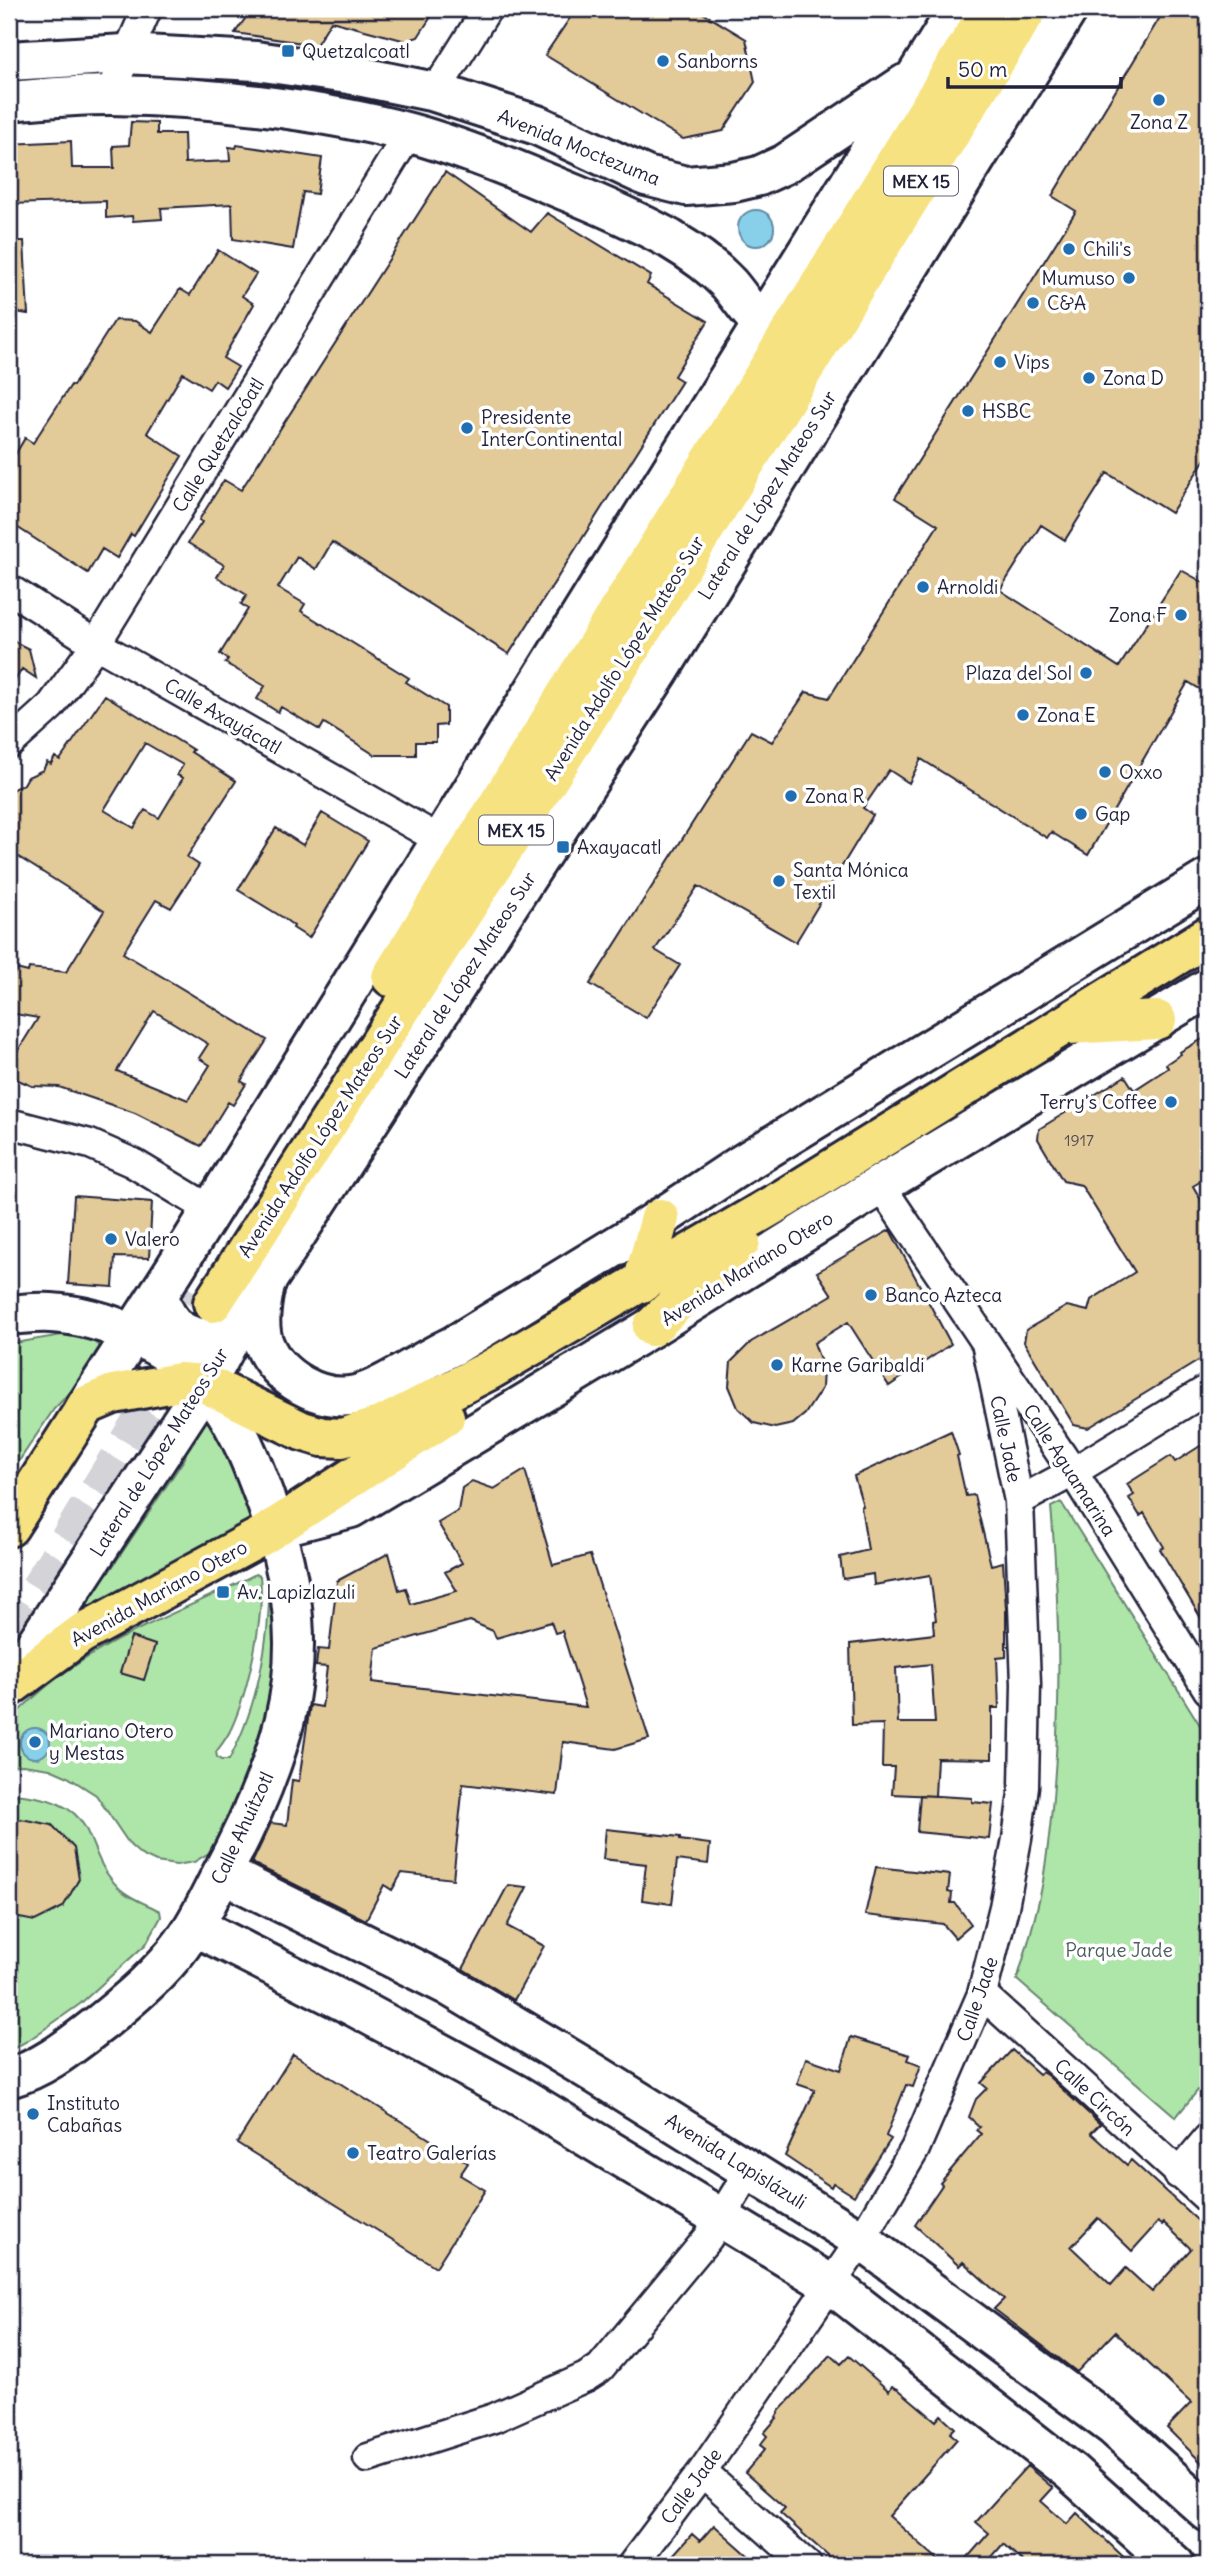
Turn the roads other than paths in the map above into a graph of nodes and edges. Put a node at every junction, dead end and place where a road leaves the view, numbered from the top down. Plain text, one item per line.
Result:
1 (147, 9) edge
2 (487, 9) edge
3 (958, 9) edge
4 (990, 9) edge
5 (1028, 9) edge
6 (1068, 9) edge
7 (125, 54) junction
8 (9, 61) edge
9 (916, 77) junction
10 (435, 92) junction
11 (108, 95) junction
12 (9, 101) edge
13 (409, 133) junction
14 (801, 347) junction
15 (9, 589) edge
16 (96, 643) junction
17 (9, 744) edge
18 (440, 840) junction
19 (1208, 879) edge
20 (1208, 936) edge
21 (1208, 988) edge
22 (1157, 1020) junction
23 (1063, 1026) junction
24 (9, 1123) edge
25 (880, 1185) junction
26 (785, 1198) junction
27 (211, 1210) junction
28 (660, 1218) junction
29 (642, 1283) junction
30 (265, 1285) junction
31 (200, 1305) junction
32 (9, 1315) edge
33 (652, 1327) junction
34 (133, 1334) junction
35 (986, 1343) junction
36 (453, 1346) junction
37 (490, 1370) junction
38 (206, 1384) junction
39 (1208, 1389) edge
40 (87, 1405) junction
41 (385, 1424) junction
42 (1073, 1472) junction
43 (1019, 1501) junction
44 (9, 1527) edge
45 (276, 1527) junction
46 (9, 1686) edge
47 (1208, 1690) edge
48 (238, 1881) junction
49 (210, 1934) junction
50 (982, 1994) junction
51 (9, 2078) edge
52 (1208, 2138) edge
53 (750, 2170) junction
54 (1178, 2174) junction
55 (1208, 2199) edge
56 (721, 2218) junction
57 (861, 2240) junction
58 (832, 2285) junction
59 (368, 2458) dead end
60 (702, 2472) junction
61 (1208, 2512) edge
62 (632, 2565) edge
63 (807, 2565) edge
64 (1175, 2565) edge

1 - 7 street
2 - 10 street
3 - 9 main road, Lateral de López Mateos Sur
4 - 14 main road, Avenida Adolfo López Mateos Sur / MEX 15
5 - 14 main road, Avenida Adolfo López Mateos Sur / MEX 15
6 - 14 main road, Lateral de López Mateos Sur
7 - 8 main road, Avenida Moctezuma
7 - 10 main road, Avenida Moctezuma
7 - 11 street
9 - 10 main road, Avenida Moctezuma
9 - 14 main road, Lateral de López Mateos Sur
11 - 12 main road
11 - 13 main road
13 - 14 main road
13 - 16 street, Calle Quetzalcóatl
14 - 18 main road, Lateral de López Mateos Sur
14 - 30 main road, Lateral de López Mateos Sur
14 - 31 main road, Avenida Adolfo López Mateos Sur / MEX 15
15 - 16 street, Calle Axayácatl
16 - 17 street, Calle Quetzalcóatl
16 - 18 street, Calle Axayácatl
18 - 27 main road, Lateral de López Mateos Sur
19 - 28 main road
20 - 23 main road, Avenida Mariano Otero
21 - 22 main road, Avenida Mariano Otero
22 - 23 main road
22 - 25 main road, Avenida Mariano Otero
23 - 26 main road, Avenida Mariano Otero
24 - 27 street
25 - 33 main road, Avenida Mariano Otero
25 - 35 street, Calle Aguamarina
26 - 29 main road, Avenida Mariano Otero
26 - 33 main road
27 - 31 main road, Lateral de López Mateos Sur
28 - 29 main road
28 - 36 main road
29 - 37 main road, Avenida Mariano Otero
30 - 31 main road, Lateral de López Mateos Sur
30 - 36 main road
31 - 34 main road, Lateral de López Mateos Sur
31 - 38 main road, Lateral de López Mateos Sur
32 - 34 main road, Calle Ahuítzotl
33 - 45 main road, Avenida Mariano Otero
34 - 38 main road, Calle Ahuítzotl
34 - 40 main road, Lateral de López Mateos Sur
35 - 42 street, Calle Aguamarina
35 - 43 street, Calle Jade
36 - 41 main road
37 - 41 main road, Avenida Mariano Otero
37 - 45 main road, Avenida Mariano Otero
38 - 40 main road, Avenida Mariano Otero
38 - 41 main road, Avenida Mariano Otero
38 - 45 main road, Calle Ahuítzotl
38 - 46 main road, Lateral de López Mateos Sur
39 - 42 street
40 - 44 main road, Lateral de López Mateos Sur
42 - 43 street
42 - 47 street, Calle Aguamarina
43 - 50 street, Calle Jade
45 - 46 main road, Avenida Mariano Otero
45 - 48 main road, Calle Ahuítzotl
48 - 49 main road, Calle Ahuítzotl
48 - 53 main road, Avenida Lapislázuli
49 - 51 main road, Calle Ahuítzotl
49 - 56 main road
50 - 54 street, Calle Circón
50 - 57 street, Calle Jade
52 - 54 street
53 - 56 street
53 - 57 main road, Avenida Lapislázuli
54 - 55 street, Calle Circón
56 - 58 main road
56 - 59 street
57 - 58 street, Calle Jade
57 - 61 main road, Avenida Lapislázuli
58 - 60 street, Calle Jade
58 - 64 main road
60 - 62 street, Calle Jade
60 - 63 street

